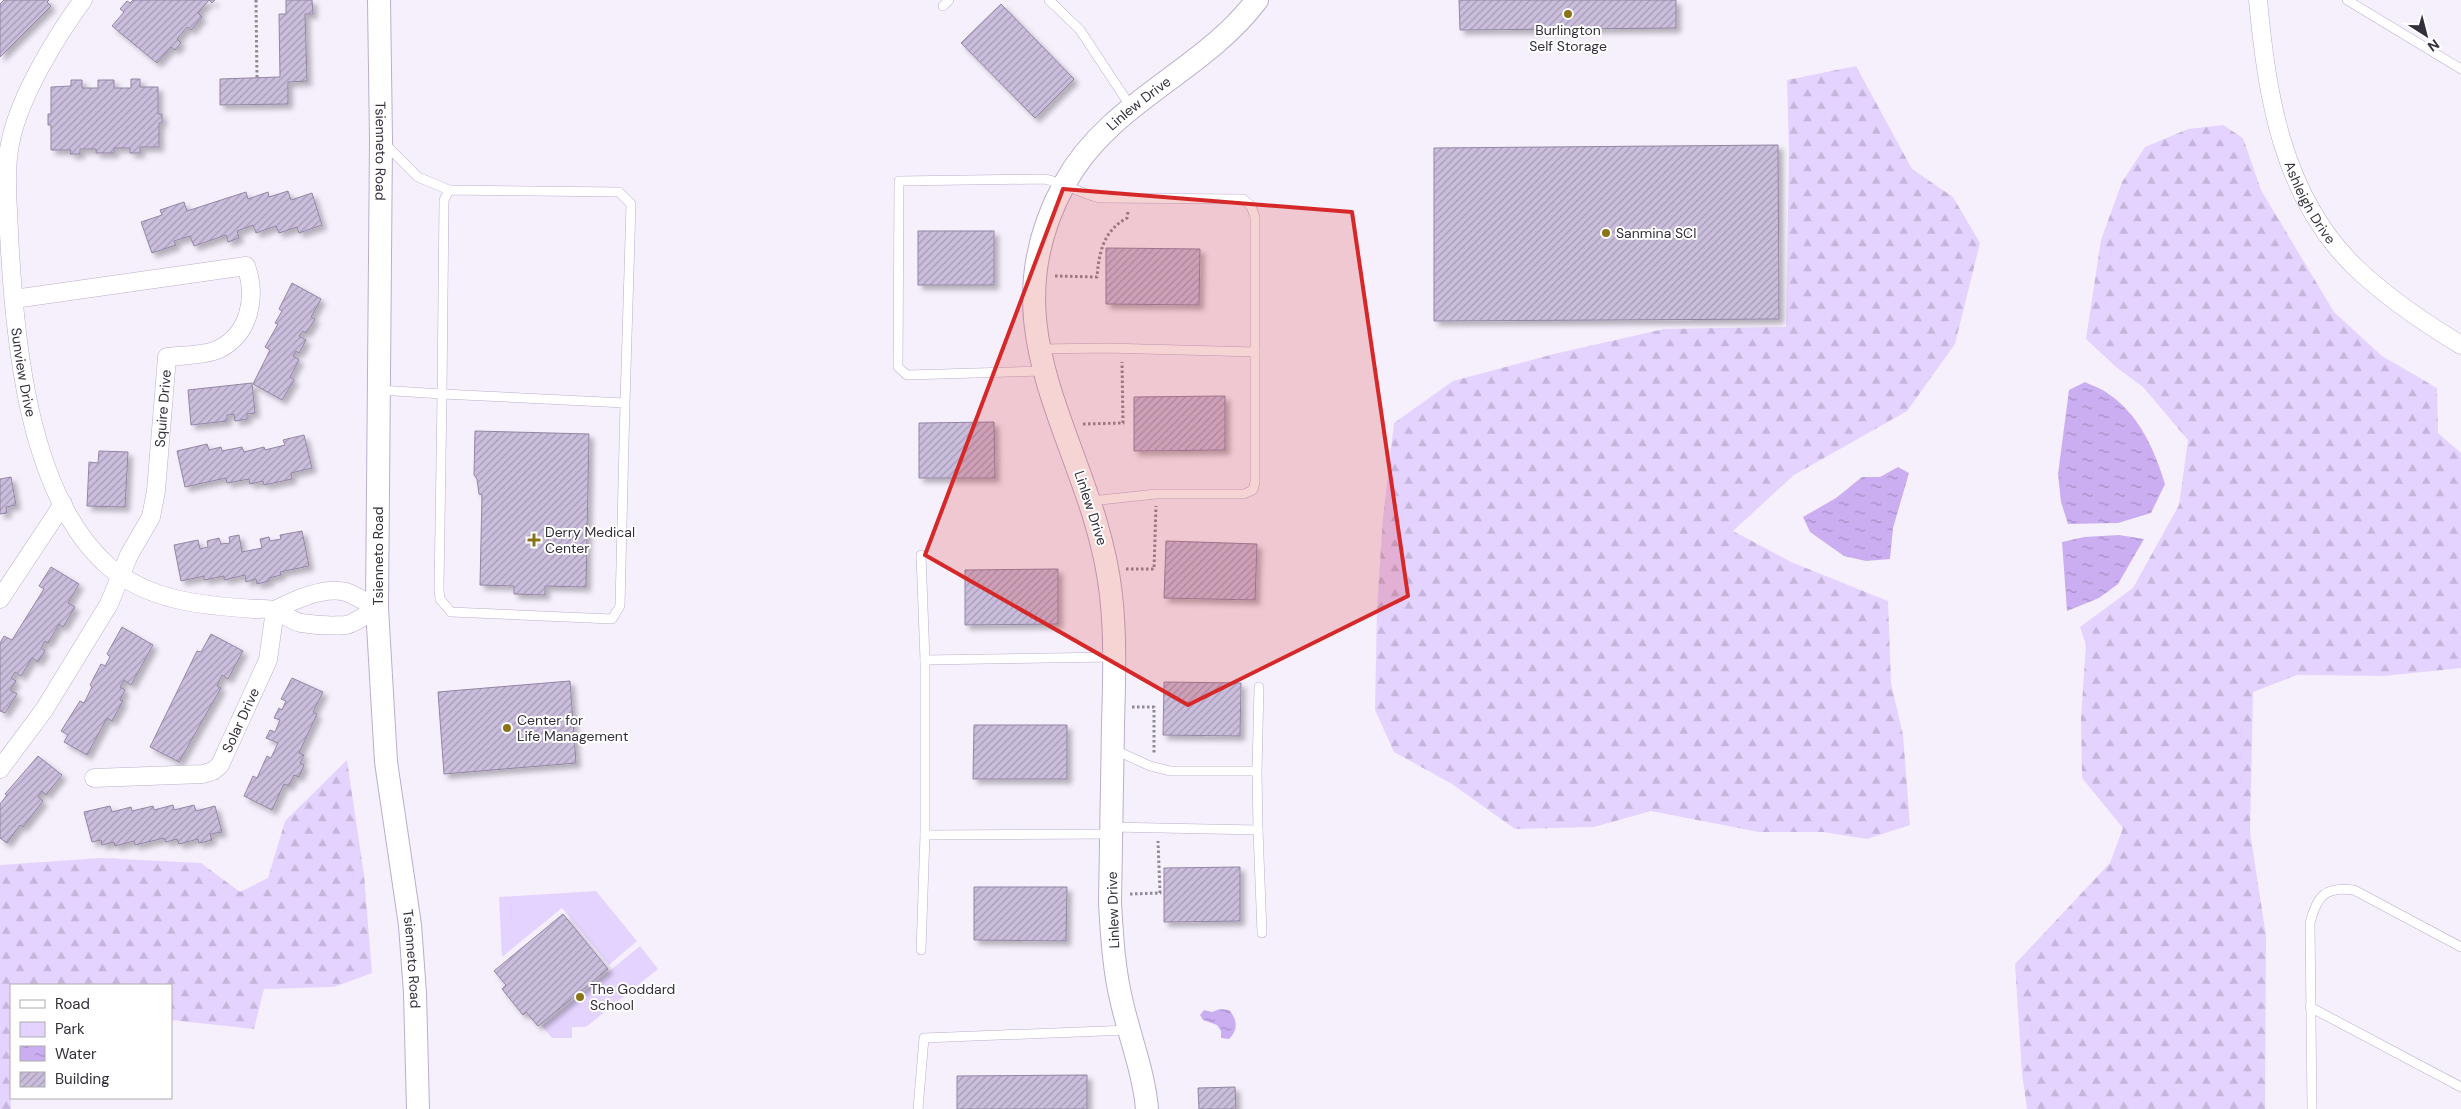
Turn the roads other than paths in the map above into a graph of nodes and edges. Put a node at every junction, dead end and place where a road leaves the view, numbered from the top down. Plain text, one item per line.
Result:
1 (83, 0) edge
2 (379, 0) edge
3 (1049, 0) edge
4 (1257, 0) edge
5 (2258, 0) edge
6 (2347, 0) edge
7 (2461, 69) edge
8 (1131, 107) junction
9 (5, 138) edge
10 (382, 140) junction
11 (1064, 184) junction
12 (448, 190) junction
13 (14, 298) junction
14 (2461, 345) edge
15 (1255, 352) junction
16 (1041, 360) junction
17 (378, 390) junction
18 (442, 394) junction
19 (625, 403) junction
20 (1091, 501) junction
21 (63, 504) junction
22 (922, 555) dead end
23 (121, 576) junction
24 (0, 599) edge
25 (377, 608) junction
26 (275, 610) junction
27 (1114, 657) junction
28 (925, 660) junction
29 (1259, 687) dead end
30 (1112, 749) junction
31 (0, 769) edge
32 (1257, 772) junction
33 (94, 778) dead end
34 (1258, 830) junction
35 (1111, 831) junction
36 (925, 835) junction
37 (1262, 933) dead end
38 (2461, 947) edge
39 (921, 950) dead end
40 (2310, 1007) junction
41 (1129, 1030) junction
42 (2461, 1087) edge
43 (418, 1109) edge
44 (918, 1109) edge
45 (1147, 1109) edge
46 (2312, 1109) edge

1 - 9 street, Sunview Drive
2 - 10 street, Tsienneto Road
3 - 8 lane
4 - 8 street, Linlew Drive
5 - 14 street, Ashleigh Drive
6 - 7 lane
8 - 11 street, Linlew Drive
9 - 13 street, Sunview Drive
10 - 12 lane
10 - 17 street, Tsienneto Road
11 - 15 lane
11 - 16 street, Linlew Drive
11 - 16 lane
12 - 18 lane
12 - 19 lane
13 - 21 street, Sunview Drive
13 - 23 street, Squire Drive
15 - 16 lane
15 - 20 lane
16 - 20 street, Linlew Drive
17 - 18 lane
17 - 25 street, Tsienneto Road
18 - 19 lane
18 - 19 lane
20 - 27 street, Linlew Drive
21 - 23 street, Sunview Drive
21 - 24 street
22 - 28 lane
23 - 26 street, Sunview Drive
23 - 31 street, Squire Drive
25 - 26 street, Sunview Drive
25 - 26 street, Sunview Drive
25 - 43 street, Tsienneto Road
26 - 33 street, Solar Drive
27 - 28 lane
27 - 30 street, Linlew Drive
28 - 36 lane
29 - 32 lane
30 - 32 lane
30 - 35 street, Linlew Drive
32 - 34 lane
34 - 35 lane
34 - 37 lane
35 - 36 lane
35 - 41 street, Linlew Drive
36 - 39 lane
38 - 40 lane
40 - 42 lane
40 - 46 lane
41 - 44 lane
41 - 45 street, Linlew Drive

